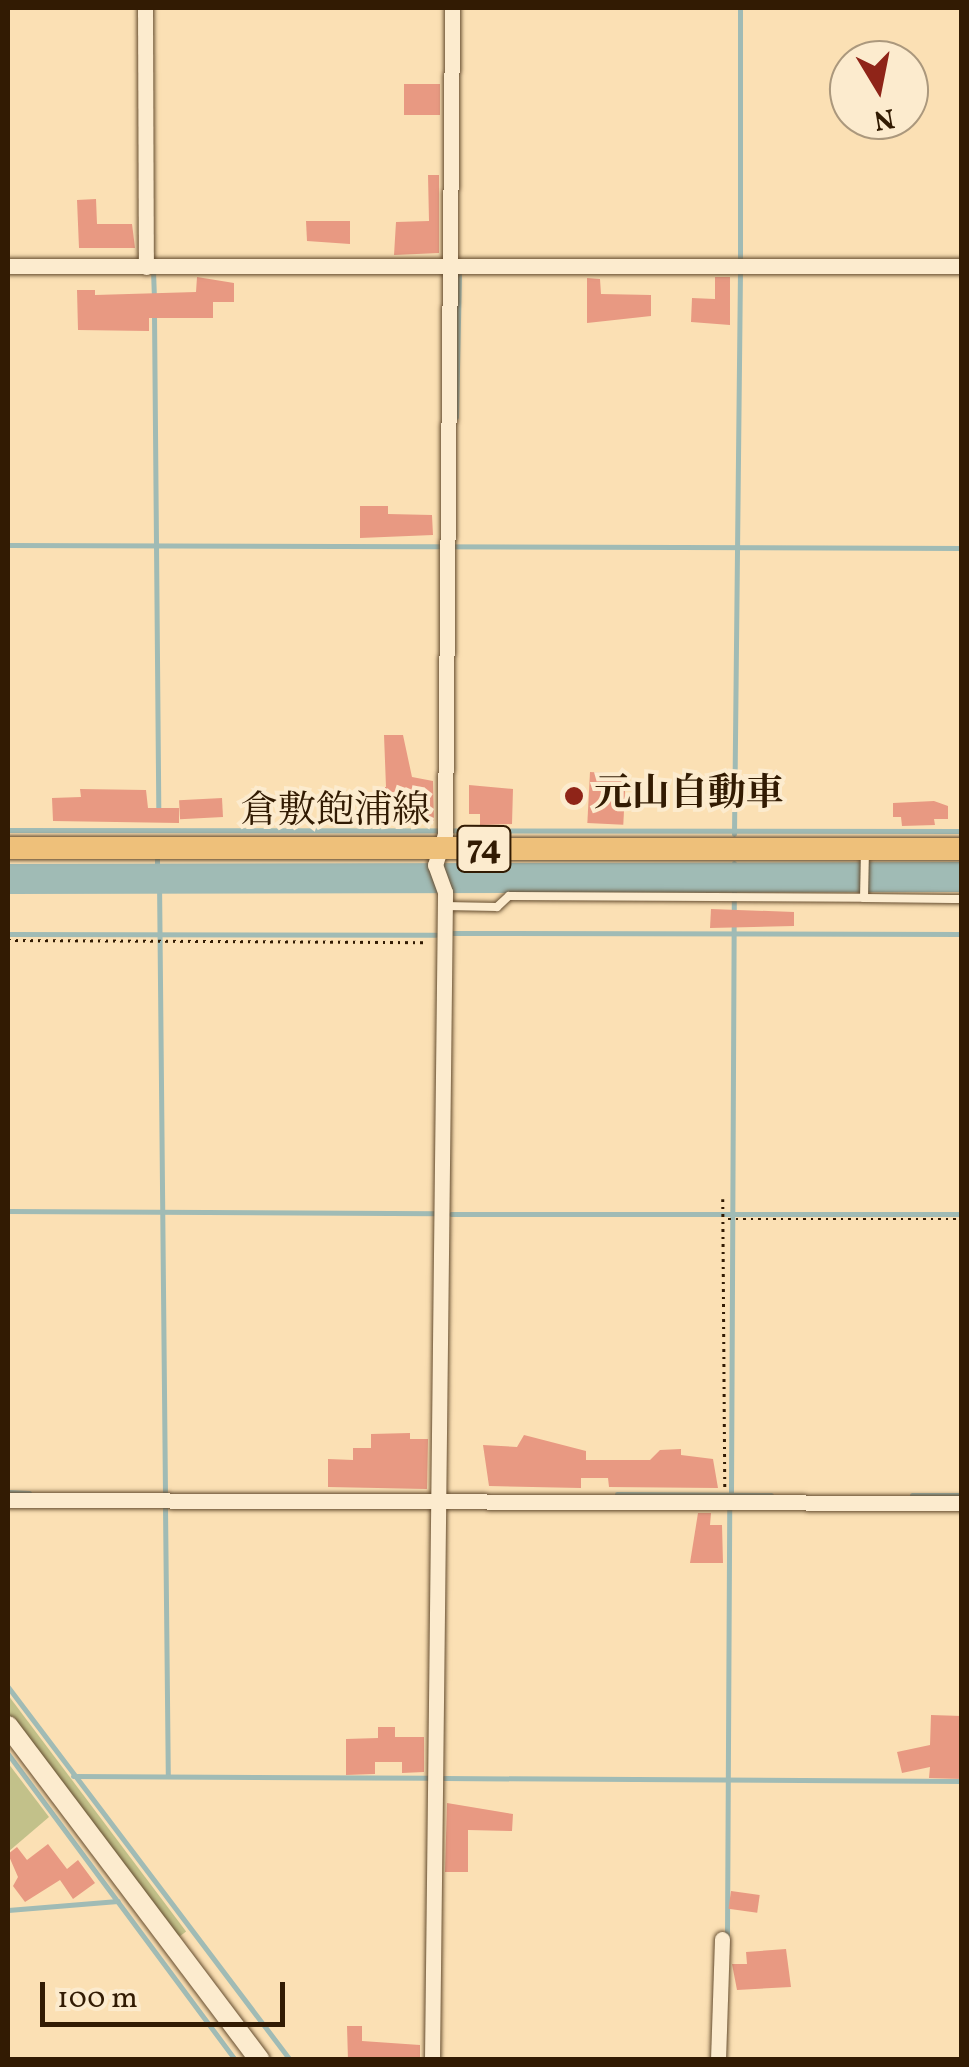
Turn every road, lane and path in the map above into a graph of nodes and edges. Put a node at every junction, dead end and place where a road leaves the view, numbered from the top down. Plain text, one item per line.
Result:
1 (145, 8) edge
2 (452, 8) edge
3 (149, 264) junction
4 (453, 264) junction
5 (8, 266) edge
6 (962, 266) edge
7 (444, 835) junction
8 (8, 848) edge
9 (962, 849) edge
10 (864, 860) junction
11 (864, 898) junction
12 (962, 899) edge
13 (445, 906) junction
14 (8, 940) edge
15 (444, 942) junction
16 (724, 1199) dead end
17 (728, 1217) junction
18 (962, 1220) edge
19 (725, 1492) dead end
20 (8, 1500) edge
21 (440, 1502) junction
22 (962, 1503) edge
23 (8, 1726) edge
24 (722, 1939) dead end
25 (260, 2060) edge
26 (432, 2060) edge
27 (718, 2060) edge

1 - 3 street
2 - 4 street
3 - 4 street
3 - 5 street
4 - 6 street
4 - 7 street
7 - 8 main road, 倉敷飽浦線 / 74
7 - 10 main road, 倉敷飽浦線 / 74
7 - 13 street
9 - 10 main road, 倉敷飽浦線 / 74
10 - 11 lane
11 - 12 lane
11 - 13 lane
13 - 15 street
14 - 15 path
15 - 21 street
16 - 17 path
17 - 18 path
17 - 19 path
20 - 21 street
21 - 22 street
21 - 26 street
23 - 25 street
24 - 27 street

